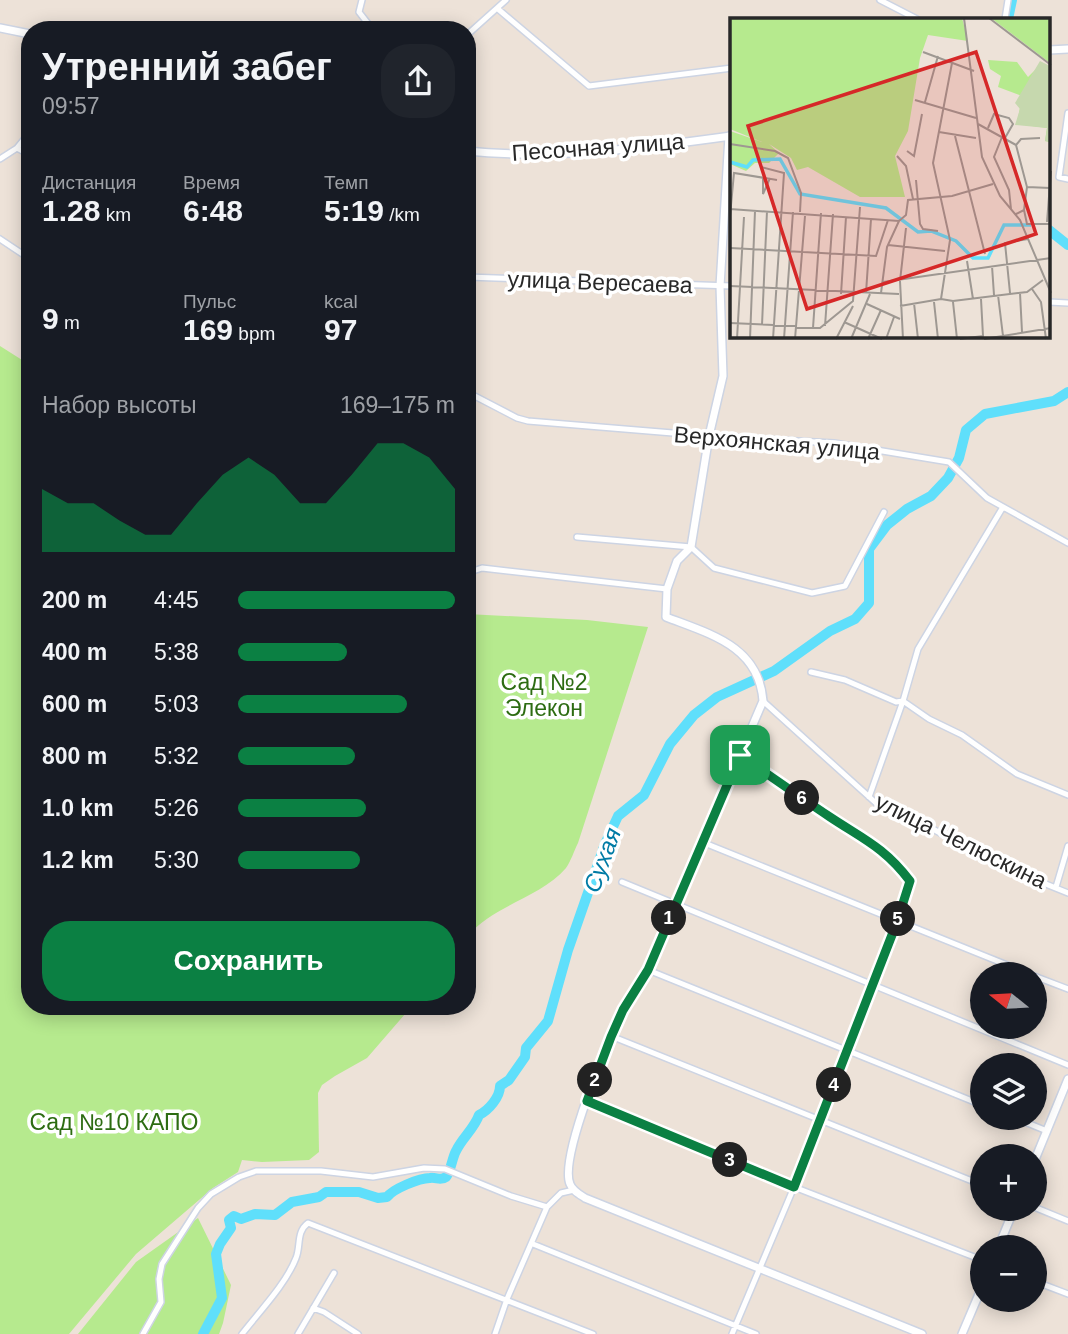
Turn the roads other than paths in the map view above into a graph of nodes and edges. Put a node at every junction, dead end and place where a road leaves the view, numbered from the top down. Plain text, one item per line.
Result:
1 (362, 0) edge
2 (506, 0) edge
3 (880, 0) edge
4 (1008, 0) edge
5 (498, 9) junction
6 (915, 18) edge
7 (1005, 18) edge
8 (366, 21) edge
9 (476, 27) edge
10 (0, 28) edge
11 (21, 32) edge
12 (1068, 49) edge
13 (1050, 50) edge
14 (730, 68) edge
15 (1068, 113) edge
16 (730, 136) edge
17 (21, 143) edge
18 (17, 148) junction
19 (21, 150) edge
20 (730, 150) edge
21 (476, 151) edge
22 (0, 159) edge
23 (1068, 178) edge
24 (0, 239) edge
25 (21, 253) edge
26 (476, 277) edge
27 (720, 286) junction
28 (730, 286) edge
29 (1050, 302) edge
30 (1068, 303) edge
31 (476, 397) edge
32 (709, 436) junction
33 (1003, 507) junction
34 (884, 512) dead end
35 (577, 537) dead end
36 (1068, 543) edge
37 (691, 547) junction
38 (476, 570) edge
39 (667, 589) junction
40 (811, 672) dead end
41 (763, 701) junction
42 (903, 701) junction
43 (740, 755) junction
44 (1068, 795) edge
45 (869, 797) junction
46 (702, 842) junction
47 (1068, 846) edge
48 (622, 882) dead end
49 (1056, 887) junction
50 (1068, 893) edge
51 (674, 905) junction
52 (897, 922) junction
53 (1000, 962) edge
54 (648, 970) junction
55 (1047, 981) edge
56 (872, 985) junction
57 (1068, 989) edge
58 (611, 1037) junction
59 (847, 1051) junction
60 (1068, 1065) edge
61 (1068, 1079) edge
62 (970, 1100) edge
63 (587, 1101) junction
64 (820, 1120) junction
65 (1047, 1131) joint
66 (1042, 1144) edge
67 (970, 1180) edge
68 (794, 1187) junction
69 (574, 1191) junction
70 (547, 1207) junction
71 (1047, 1212) edge
72 (1068, 1221) edge
73 (533, 1244) junction
74 (970, 1255) edge
75 (759, 1268) junction
76 (334, 1273) dead end
77 (1047, 1286) edge
78 (1068, 1294) edge
79 (507, 1299) junction
80 (313, 1308) junction
81 (971, 1312) edge
82 (736, 1326) junction
83 (144, 1334) edge
84 (242, 1334) edge
85 (298, 1334) edge
86 (358, 1334) edge
87 (495, 1334) edge
88 (593, 1334) edge
89 (732, 1334) edge
90 (756, 1334) edge
91 (922, 1334) edge
92 (962, 1334) edge

1 - 8 street
2 - 5 street
3 - 6 street
4 - 7 street
5 - 9 street
5 - 14 street
10 - 11 street
12 - 13 street
15 - 23 street
16 - 21 street, Песочная улица
17 - 18 street
18 - 19 street
18 - 22 street
20 - 27 street
24 - 25 street
26 - 27 street, улица Вересаева
27 - 28 street, улица Вересаева
27 - 32 street
29 - 30 street
31 - 32 street, Верхоянская улица
32 - 33 street, Верхоянская улица
32 - 37 street
33 - 36 street, Верхоянская улица
33 - 42 street
34 - 37 street
35 - 37 street
37 - 39 street
38 - 39 street
39 - 41 street
40 - 42 street
41 - 43 street
41 - 45 street, улица Челюскина
42 - 44 street
42 - 45 street
43 - 46 street
43 - 52 street
45 - 49 street, улица Челюскина
46 - 51 street
46 - 52 street
47 - 49 street
48 - 51 street
49 - 50 street, улица Челюскина
51 - 54 street
51 - 56 street
52 - 53 street
52 - 56 street
54 - 58 street
54 - 59 street
55 - 57 street
56 - 59 street
56 - 60 street
58 - 63 street
58 - 64 street
59 - 62 street
59 - 64 street
61 - 65 street
63 - 68 street
63 - 69 street
64 - 67 street
64 - 68 street
65 - 66 street
68 - 74 street
68 - 75 street
69 - 70 street
69 - 75 street
70 - 73 street
70 - 83 street
71 - 72 street
73 - 79 street
73 - 82 street
75 - 82 street
75 - 91 street
76 - 80 street
77 - 78 street
79 - 84 street
79 - 87 street
79 - 88 street
80 - 85 street
80 - 86 street
81 - 92 street
82 - 89 street
82 - 90 street

